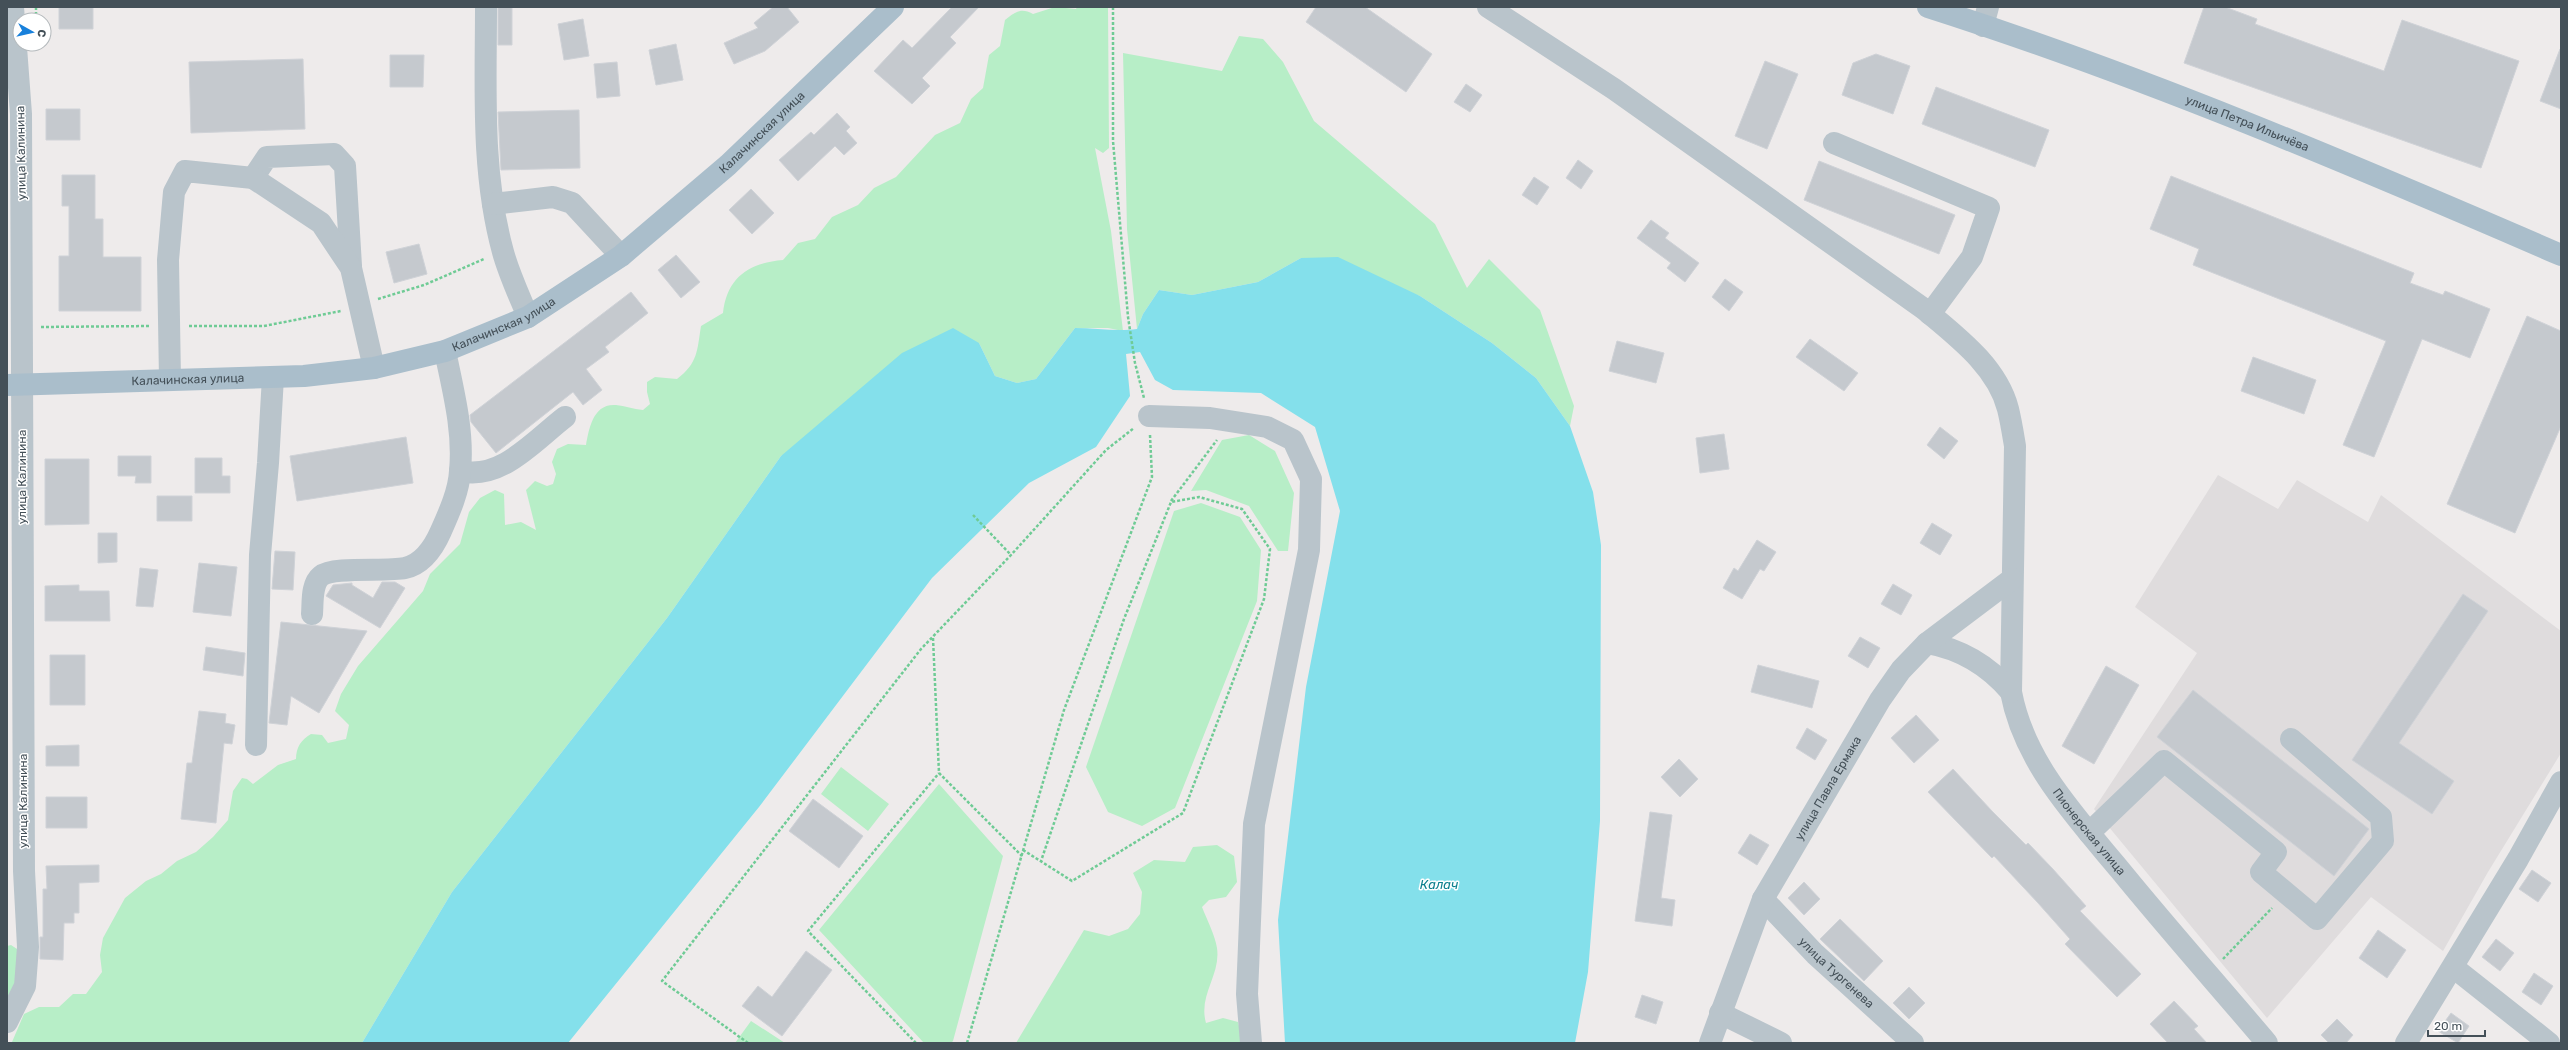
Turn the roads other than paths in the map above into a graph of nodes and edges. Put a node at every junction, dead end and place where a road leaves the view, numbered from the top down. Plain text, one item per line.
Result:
1 (13, 7) edge
2 (486, 7) edge
3 (893, 7) edge
4 (1488, 7) edge
5 (1928, 7) edge
6 (1985, 16) edge
7 (14, 114) edge
8 (1834, 143) dead end
9 (252, 178) junction
10 (493, 204) junction
11 (2561, 255) edge
12 (621, 256) junction
13 (351, 268) junction
14 (1930, 314) junction
15 (528, 317) junction
16 (445, 351) junction
17 (374, 368) junction
18 (273, 377) junction
19 (170, 380) junction
20 (15, 385) edge
21 (1149, 416) road end
22 (564, 417) dead end
23 (460, 471) junction
24 (2012, 579) junction
25 (312, 614) dead end
26 (1927, 643) junction
27 (2011, 692) junction
28 (2291, 739) dead end
29 (256, 745) dead end
30 (2561, 782) edge
31 (2089, 833) junction
32 (15, 871) edge
33 (1763, 898) junction
34 (2453, 967) junction
35 (1720, 1013) junction
36 (7, 1022) edge
37 (1251, 1043) edge
38 (1710, 1043) edge
39 (1781, 1043) edge
40 (1913, 1043) edge
41 (2267, 1043) edge
42 (2406, 1043) edge
43 (2548, 1043) edge

1 - 7 street, улица Калинина
2 - 10 street
3 - 12 main road, Калачинская улица
4 - 14 street, Пионерская улица
5 - 6 main road, улица Петра Ильичёва
6 - 11 main road, улица Петра Ильичёва
7 - 20 street, улица Калинина
8 - 14 street
9 - 13 street
9 - 13 street
9 - 19 street
10 - 12 street
10 - 15 street
12 - 15 main road, Калачинская улица
13 - 17 street
14 - 24 street, Пионерская улица
15 - 16 main road, Калачинская улица
16 - 17 main road, Калачинская улица
16 - 23 street
17 - 18 main road, Калачинская улица
18 - 19 main road, Калачинская улица
18 - 29 street
19 - 20 main road, Калачинская улица
20 - 32 street, улица Калинина
21 - 37 street
22 - 23 street
23 - 25 street
24 - 26 street, улица Павла Ермака
24 - 27 street, Пионерская улица
26 - 27 street
26 - 33 street, улица Павла Ермака
27 - 31 street, Пионерская улица
28 - 31 street
30 - 34 street
31 - 41 street, Пионерская улица
32 - 36 street, улица Калинина
33 - 35 street, улица Павла Ермака
33 - 40 street, улица Тургенева
34 - 42 street
34 - 43 street
35 - 38 street, улица Павла Ермака
35 - 39 street

